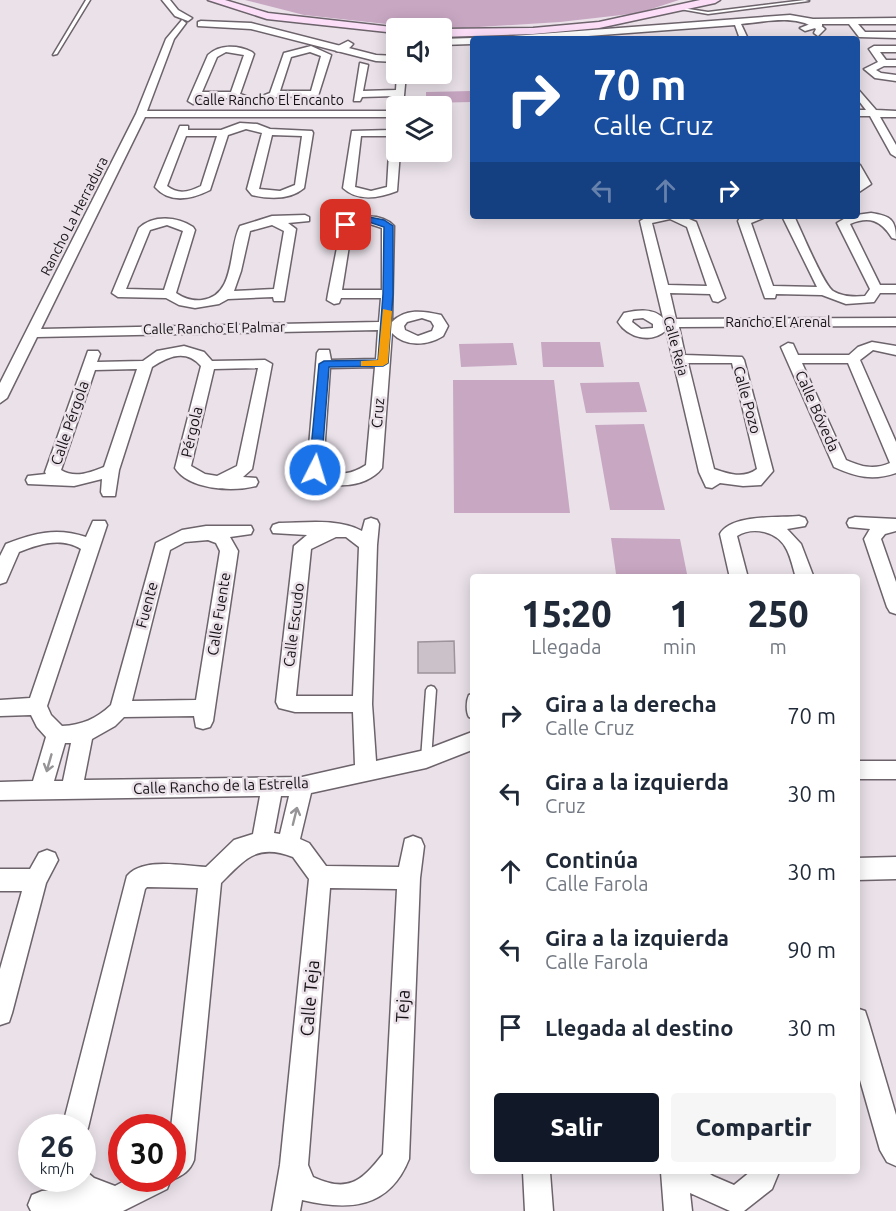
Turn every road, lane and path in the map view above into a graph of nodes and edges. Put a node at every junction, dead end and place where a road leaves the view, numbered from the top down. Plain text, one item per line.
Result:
1 (88, 0) edge
2 (166, 0) edge
3 (221, 1) edge
4 (705, 1) edge
5 (807, 1) edge
6 (685, 4) edge
7 (852, 21) junction
8 (896, 21) edge
9 (193, 22) junction
10 (692, 26) junction
11 (738, 26) junction
12 (805, 28) joint
13 (386, 29) edge
14 (818, 29) edge
15 (452, 33) edge
16 (896, 35) edge
17 (588, 36) edge
18 (743, 36) edge
19 (470, 43) edge
20 (452, 44) edge
21 (344, 47) junction
22 (212, 48) dead end
23 (233, 49) junction
24 (896, 49) edge
25 (386, 50) edge
26 (55, 54) dead end
27 (386, 59) edge
28 (883, 63) junction
29 (896, 63) edge
30 (363, 64) dead end
31 (860, 71) edge
32 (871, 71) junction
33 (895, 80) edge
34 (400, 84) edge
35 (399, 93) joint
36 (274, 94) junction
37 (235, 95) junction
38 (860, 95) edge
39 (254, 102) junction
40 (251, 113) junction
41 (860, 113) edge
42 (873, 113) junction
43 (141, 114) junction
44 (386, 114) edge
45 (896, 114) edge
46 (246, 126) junction
47 (268, 132) junction
48 (386, 132) edge
49 (223, 133) junction
50 (896, 154) edge
51 (394, 162) edge
52 (393, 189) junction
53 (278, 194) junction
54 (337, 195) dead end
55 (366, 195) junction
56 (302, 196) dead end
57 (393, 201) dead end
58 (197, 215) dead end
59 (894, 215) dead end
60 (860, 216) edge
61 (863, 216) junction
62 (305, 219) dead end
63 (656, 219) edge
64 (678, 219) edge
65 (751, 219) edge
66 (144, 220) dead end
67 (171, 220) junction
68 (272, 220) junction
69 (790, 224) edge
70 (847, 225) edge
71 (189, 230) junction
72 (891, 232) edge
73 (685, 241) dead end
74 (698, 241) junction
75 (187, 284) dead end
76 (171, 289) junction
77 (662, 289) junction
78 (876, 289) junction
79 (896, 289) edge
80 (825, 291) junction
81 (388, 294) junction
82 (225, 295) junction
83 (856, 301) junction
84 (197, 304) junction
85 (857, 322) junction
86 (873, 322) junction
87 (896, 322) edge
88 (665, 323) junction
89 (391, 326) junction
90 (183, 328) junction
91 (199, 328) junction
92 (32, 333) junction
93 (867, 346) junction
94 (891, 349) edge
95 (183, 351) junction
96 (680, 359) junction
97 (854, 359) junction
98 (383, 363) junction
99 (146, 365) junction
100 (208, 365) junction
101 (0, 398) edge
102 (896, 460) edge
103 (896, 467) edge
104 (374, 468) junction
105 (111, 470) junction
106 (328, 478) junction
107 (60, 479) junction
108 (34, 480) dead end
109 (303, 480) dead end
110 (743, 481) junction
111 (772, 481) dead end
112 (212, 482) junction
113 (250, 482) dead end
114 (376, 485) dead end
115 (109, 492) dead end
116 (799, 522) dead end
117 (855, 523) dead end
118 (371, 524) dead end
119 (759, 524) junction
120 (99, 525) dead end
121 (170, 525) dead end
122 (895, 525) edge
123 (279, 529) dead end
124 (337, 529) junction
125 (245, 530) dead end
126 (206, 532) junction
127 (6, 536) dead end
128 (53, 536) junction
129 (368, 545) junction
130 (90, 547) junction
131 (162, 547) junction
132 (878, 555) junction
133 (896, 555) edge
134 (743, 574) edge
135 (800, 574) edge
136 (0, 576) edge
137 (896, 607) edge
138 (431, 690) dead end
139 (362, 704) junction
140 (36, 706) junction
141 (0, 708) edge
142 (120, 709) junction
143 (70, 734) junction
144 (470, 742) edge
145 (426, 759) junction
146 (860, 770) edge
147 (896, 770) edge
148 (366, 773) junction
149 (272, 786) junction
150 (302, 786) junction
151 (72, 789) junction
152 (0, 791) edge
153 (41, 791) junction
154 (262, 842) junction
155 (288, 845) junction
156 (413, 846) dead end
157 (896, 868) edge
158 (860, 869) edge
159 (321, 877) junction
160 (210, 878) junction
161 (409, 878) junction
162 (0, 880) edge
163 (0, 1012) edge
164 (860, 1034) edge
165 (78, 1114) edge
166 (186, 1114) edge
167 (896, 1153) edge
168 (294, 1165) junction
169 (537, 1174) edge
170 (675, 1174) edge
171 (690, 1174) edge
172 (764, 1174) edge
173 (95, 1192) edge
174 (132, 1192) edge
175 (116, 1200) junction
176 (42, 1205) dead end
177 (286, 1211) edge
178 (539, 1211) edge
179 (678, 1211) edge

1 - 26 lane
2 - 9 street
3 - 13 main road
4 - 6 main road
5 - 6 lane
6 - 15 main road
7 - 8 street
7 - 14 street
7 - 16 street
9 - 21 street
9 - 43 street, Rancho La Herradura
10 - 11 street
10 - 14 street
10 - 17 street
11 - 12 street
11 - 18 street
12 - 14 street
19 - 20 street
21 - 25 street
21 - 27 street
22 - 23 street
23 - 37 street
23 - 37 street
24 - 28 street
28 - 29 street
28 - 32 street
30 - 35 street
31 - 32 street
32 - 33 street
34 - 35 street
36 - 36 street
36 - 39 street
37 - 39 street
38 - 42 street
39 - 40 street
40 - 43 street, Calle Rancho El Encanto
40 - 44 street, Calle Rancho El Encanto
40 - 46 street
41 - 42 street
42 - 45 street
42 - 50 street
43 - 92 street, Rancho La Herradura
46 - 47 street
46 - 49 street
47 - 53 street
47 - 53 street
48 - 55 street
49 - 49 street
51 - 52 street
52 - 55 street
52 - 57 street
53 - 56 street
54 - 55 street
58 - 71 street
59 - 61 street
60 - 61 street
61 - 72 street
62 - 68 street
63 - 77 street, Calle Reja
64 - 74 street
65 - 80 street
66 - 67 street
67 - 71 street
67 - 76 street
68 - 82 street
68 - 82 street
69 - 80 street
70 - 78 street
71 - 76 street
73 - 74 street
74 - 77 street
75 - 76 street
76 - 84 street
77 - 88 street, Calle Reja
78 - 79 street
78 - 83 street
80 - 83 street
81 - 81 street, Cruz
81 - 89 street, Cruz
82 - 84 street
83 - 85 street
83 - 86 street
84 - 90 street
84 - 91 street
85 - 86 street, Rancho El Arenal
85 - 88 street, Rancho El Arenal
85 - 93 street
86 - 87 street, Rancho El Arenal
86 - 94 street
88 - 96 street, Calle Reja
89 - 91 street, Calle Rancho El Palmar
89 - 98 street, Cruz
90 - 91 street, Calle Rancho El Palmar
90 - 92 street, Calle Rancho El Palmar
90 - 95 street
91 - 95 street
92 - 101 street, Rancho La Herradura
93 - 94 street
93 - 97 street
95 - 99 street, Calle Pérgola
95 - 100 street
96 - 110 street, Calle Reja
96 - 110 street, Calle Pozo
97 - 102 street
97 - 103 street, Calle Bóveda
98 - 104 street, Cruz
98 - 106 street
99 - 105 street
99 - 107 street, Calle Pérgola
100 - 112 street, Pérgola
100 - 112 street
104 - 106 street
104 - 114 street
105 - 107 street, Calle Pérgola
105 - 115 street
106 - 109 street
107 - 108 street
110 - 111 street
112 - 113 street
116 - 119 street
117 - 122 street
118 - 129 street
119 - 134 street
119 - 135 street
120 - 130 street
121 - 131 street, Fuente
122 - 132 street
123 - 124 street
124 - 129 street
124 - 139 street, Calle Escudo
125 - 126 street
126 - 131 street
126 - 142 street, Calle Fuente
127 - 128 street
128 - 130 street
128 - 136 street
129 - 139 street
130 - 140 street
131 - 142 street, Fuente
132 - 133 street
132 - 137 street
138 - 145 lane
139 - 148 street
140 - 141 street
140 - 143 street
142 - 143 street
143 - 151 street
143 -> 153 street
144 - 145 street, Calle Rancho de la Estrella
145 - 148 street, Calle Rancho de la Estrella
146 - 147 street
148 - 150 street, Calle Rancho de la Estrella
149 - 150 street, Calle Rancho de la Estrella
149 - 151 street, Calle Rancho de la Estrella
149 - 154 street
155 -> 150 street
151 - 153 street, Calle Rancho de la Estrella
152 - 153 street, Calle Rancho de la Estrella
154 - 155 street
154 - 160 street
155 - 159 street
156 - 161 street, Teja
157 - 158 street
159 - 161 street
159 - 168 street, Calle Teja
160 - 165 street
160 - 166 street
161 - 168 street, Teja
162 - 163 street
164 - 167 street
168 - 177 street, Calle Teja
169 - 178 street
170 - 179 street
171 - 172 street
173 - 175 street
174 - 175 street
175 - 176 street

